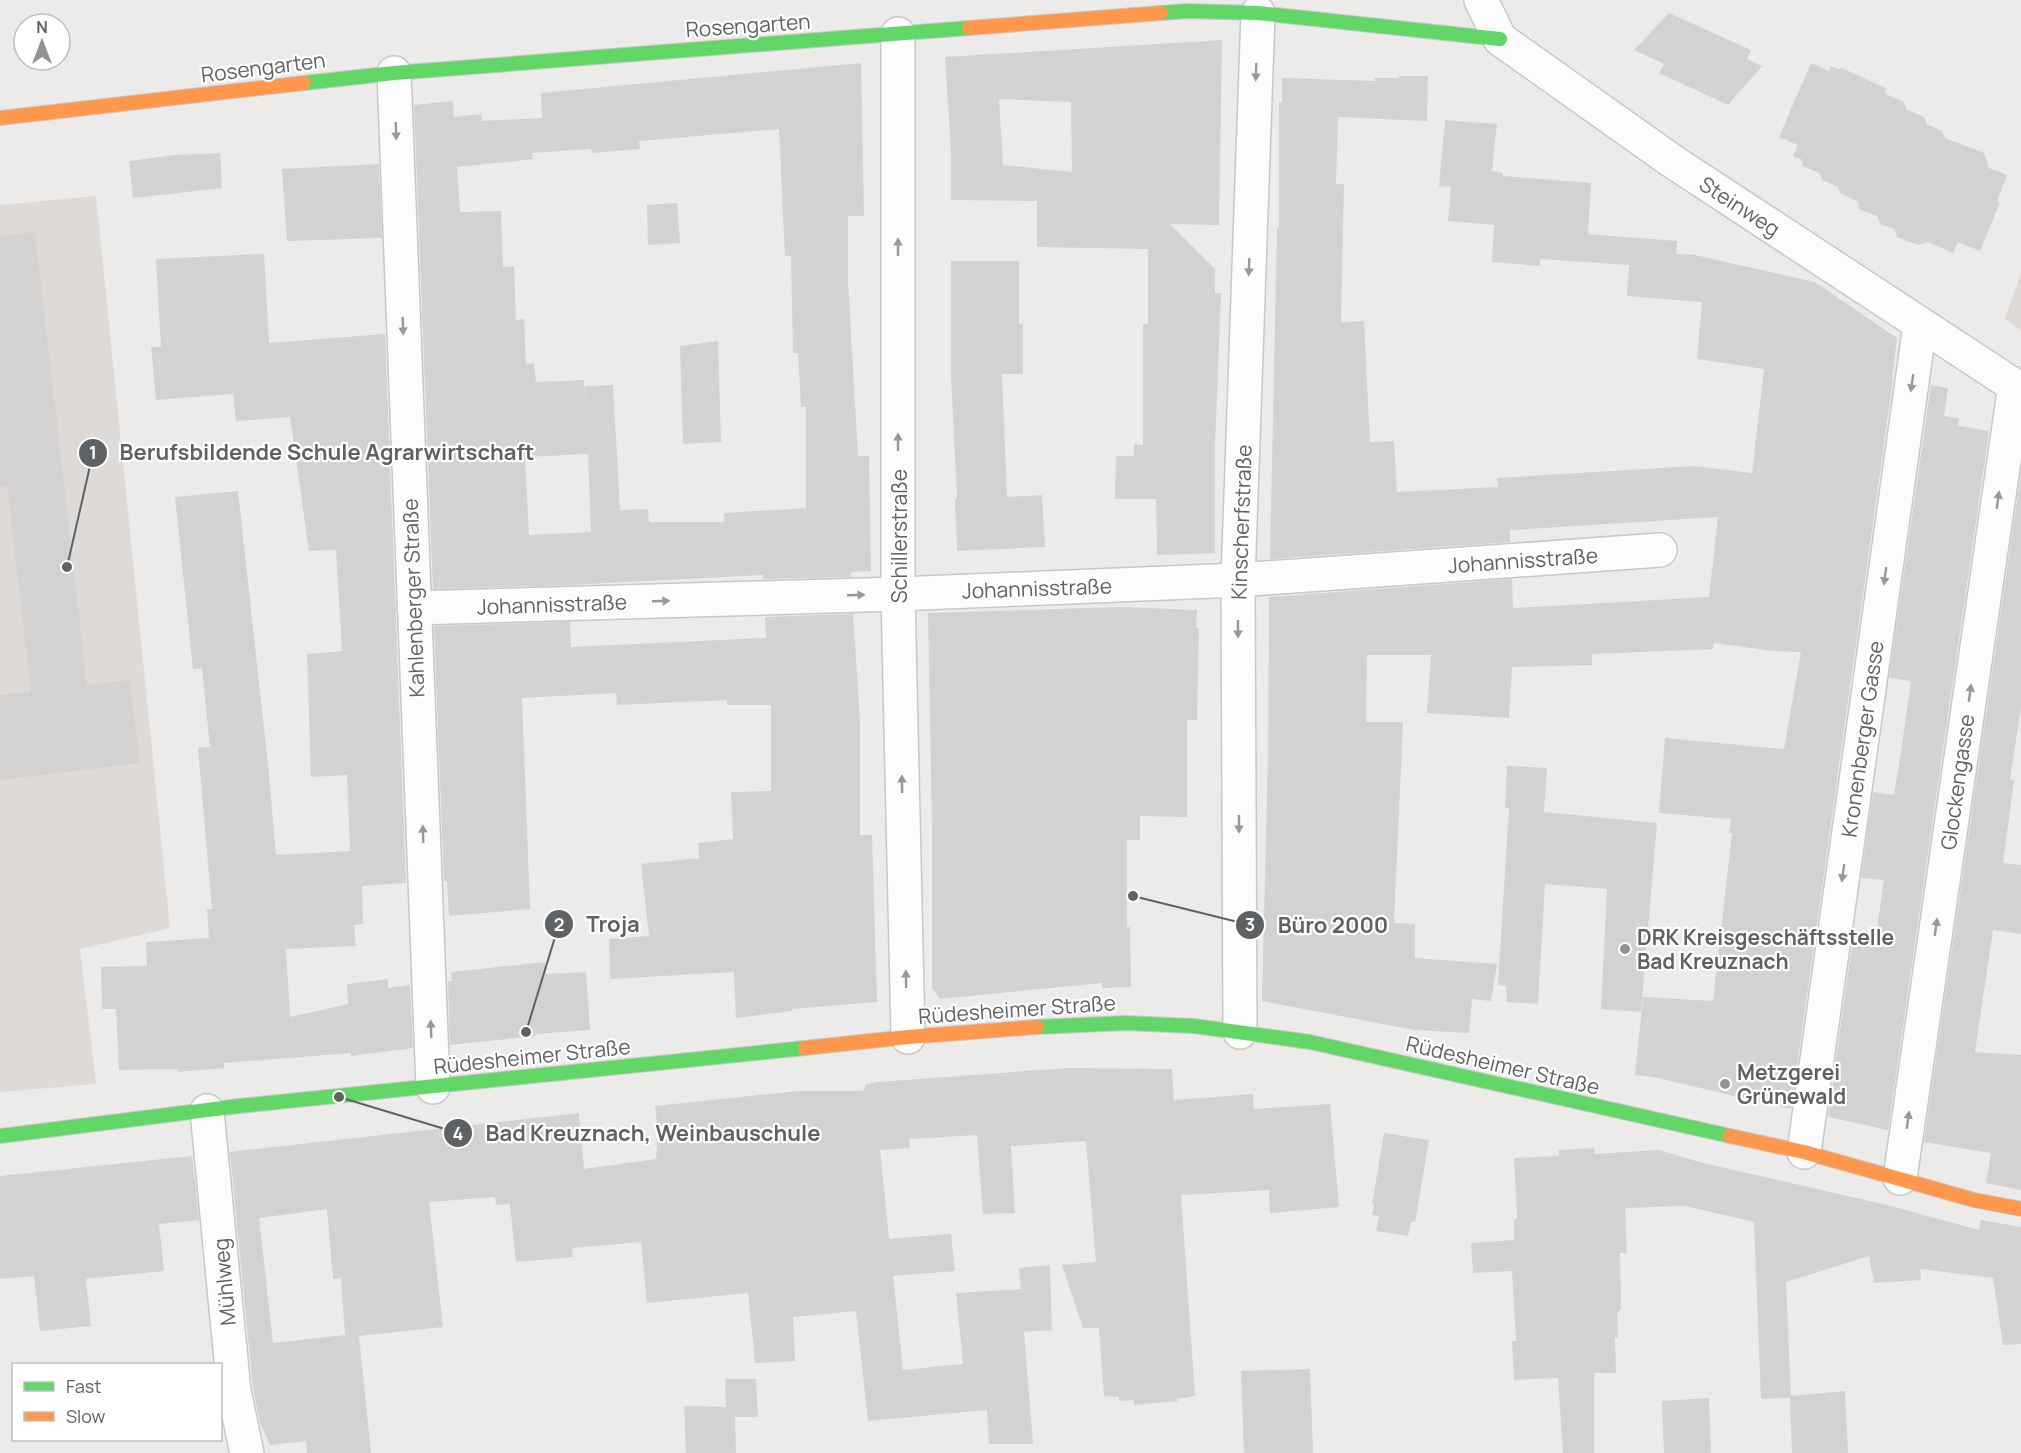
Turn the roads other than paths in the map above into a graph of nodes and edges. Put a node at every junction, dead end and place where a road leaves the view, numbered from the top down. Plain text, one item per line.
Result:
1 (1481, 0) edge
2 (1258, 13) junction
3 (898, 34) junction
4 (1500, 39) junction
5 (394, 73) junction
6 (0, 118) edge
7 (1920, 325) junction
8 (2018, 387) edge
9 (1660, 550) dead end
10 (1238, 580) junction
11 (898, 594) junction
12 (414, 608) junction
13 (1240, 1032) junction
14 (908, 1037) junction
15 (433, 1087) junction
16 (207, 1111) junction
17 (0, 1136) edge
18 (1804, 1152) junction
19 (1900, 1178) junction
20 (2021, 1209) edge
21 (247, 1453) edge

1 - 4 street, Steinweg
2 - 3 street, Rosengarten
2 - 4 street, Rosengarten
2 -> 10 street, Kinscherfstraße
3 - 5 street, Rosengarten
11 -> 3 street, Schillerstraße
4 - 7 street, Steinweg
5 - 6 street, Rosengarten
5 -> 12 street, Kahlenberger Straße
7 - 8 street, Steinweg
7 -> 18 street, Kronenberger Gasse
19 -> 8 street, Glockengasse
9 - 10 street, Johannisstraße
10 - 11 street, Johannisstraße
10 -> 13 street, Kinscherfstraße
12 -> 11 street, Johannisstraße
14 -> 11 street, Schillerstraße
15 -> 12 street, Kahlenberger Straße
13 - 14 street, Rüdesheimer Straße
13 - 18 street, Rüdesheimer Straße
14 - 15 street, Rüdesheimer Straße
15 - 16 street, Rüdesheimer Straße
16 - 17 street, Rüdesheimer Straße
16 - 21 street, Mühlweg
18 - 19 street, Rüdesheimer Straße
19 - 20 street, Rüdesheimer Straße

